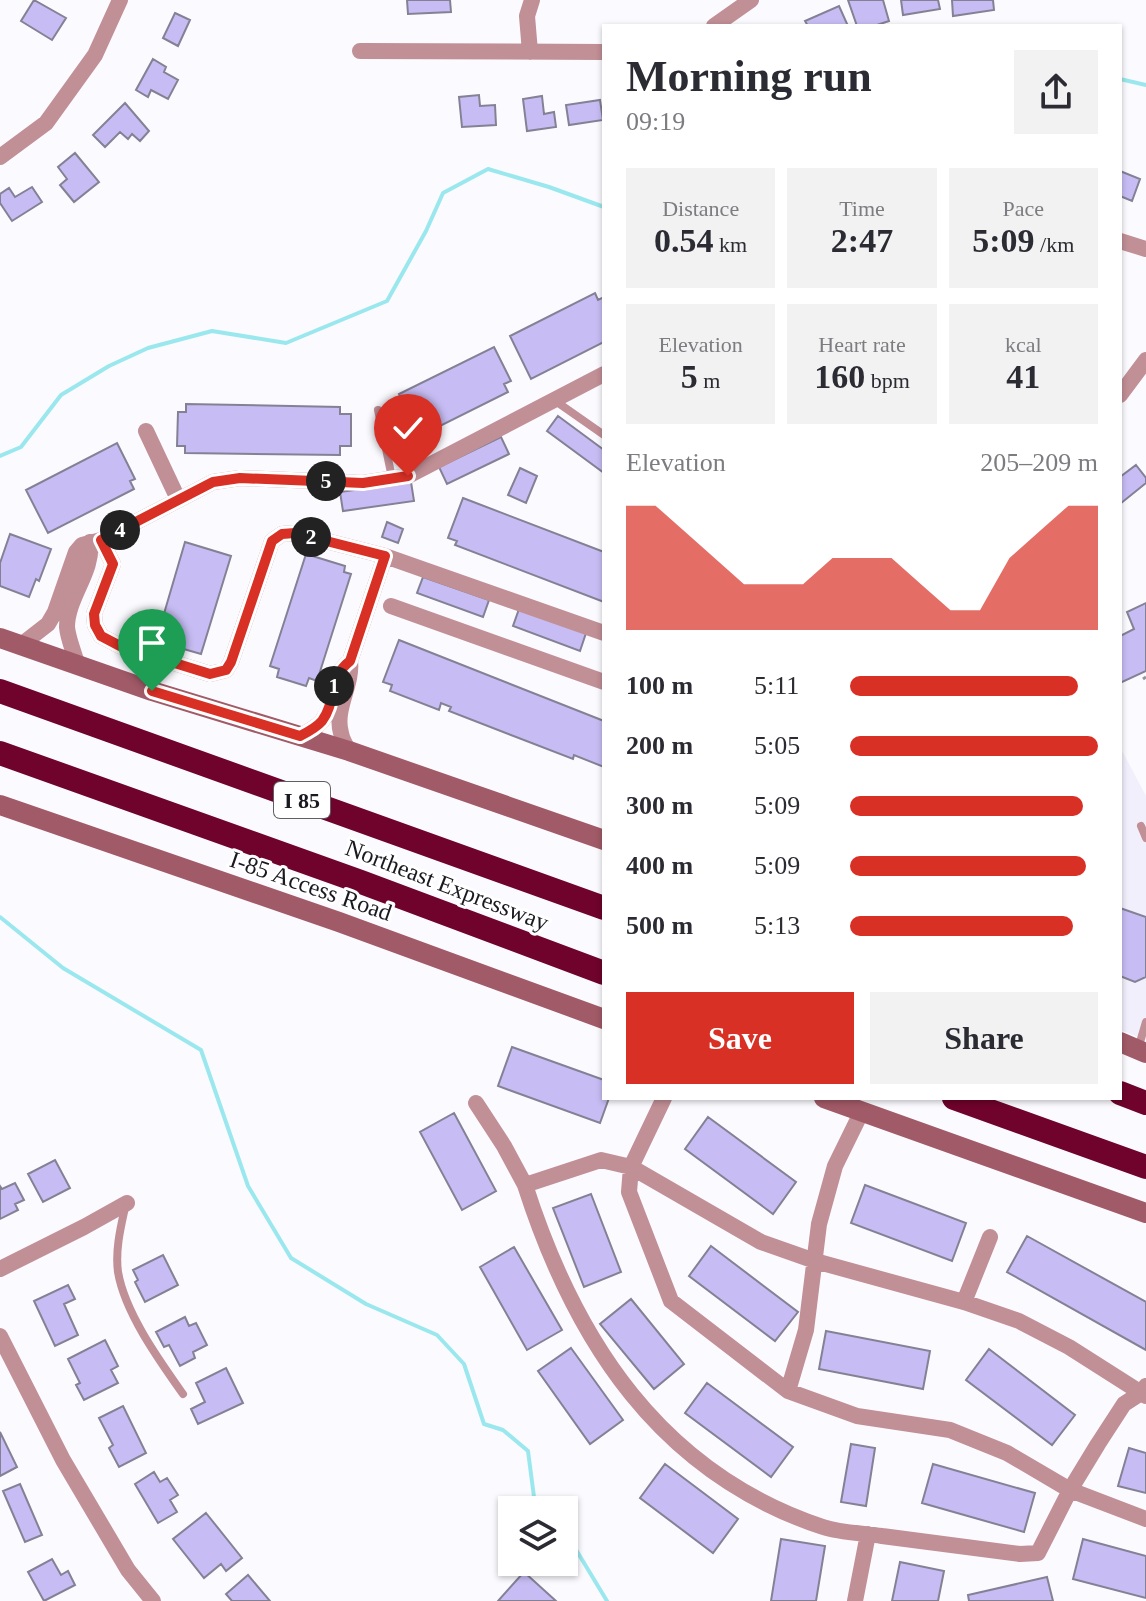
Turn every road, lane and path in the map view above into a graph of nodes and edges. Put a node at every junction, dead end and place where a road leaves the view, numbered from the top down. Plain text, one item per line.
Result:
1 (120, 0) edge
2 (532, 0) edge
3 (751, 0) edge
4 (717, 24) edge
5 (360, 51) dead end
6 (530, 52) junction
7 (602, 52) edge
8 (0, 157) edge
9 (1122, 242) edge
10 (1146, 249) edge
11 (1146, 360) edge
12 (602, 375) edge
13 (1122, 392) edge
14 (553, 400) junction
15 (378, 410) dead end
16 (146, 431) dead end
17 (602, 434) edge
18 (392, 478) junction
19 (178, 499) junction
20 (96, 541) junction
21 (385, 556) junction
22 (69, 593) junction
23 (391, 606) dead end
24 (602, 632) edge
25 (0, 638) edge
26 (21, 645) junction
27 (77, 664) junction
28 (602, 681) edge
29 (0, 691) edge
30 (339, 702) junction
31 (300, 736) junction
32 (349, 751) junction
33 (0, 753) edge
34 (0, 805) edge
35 (1141, 826) dead end
36 (1146, 838) edge
37 (602, 839) edge
38 (602, 907) edge
39 (602, 972) edge
40 (602, 1018) edge
41 (1146, 1022) edge
42 (1134, 1048) edge
43 (1122, 1094) edge
44 (663, 1100) edge
45 (830, 1100) edge
46 (960, 1100) edge
47 (476, 1103) dead end
48 (1146, 1103) edge
49 (862, 1111) junction
50 (631, 1167) junction
51 (1146, 1167) edge
52 (525, 1185) junction
53 (127, 1203) joint
54 (1146, 1213) edge
55 (990, 1237) dead end
56 (815, 1261) junction
57 (0, 1269) edge
58 (964, 1302) junction
59 (0, 1336) edge
60 (788, 1391) junction
61 (1144, 1392) edge
62 (183, 1394) dead end
63 (1070, 1490) junction
64 (1146, 1519) edge
65 (868, 1534) junction
66 (153, 1601) edge
67 (855, 1601) edge

1 - 8 street
2 - 6 street
3 - 4 street
5 - 6 street
6 - 7 street
9 - 10 street
11 - 13 street
12 - 14 street
14 - 17 lane
14 - 18 street
15 - 18 lane
16 - 19 street
18 - 19 street
19 - 20 street
20 - 21 street
20 - 22 street
21 - 24 street
21 - 30 street
22 - 26 street
22 - 27 street
23 - 28 street
25 - 26 main road
26 - 27 main road
27 - 31 main road
29 - 38 highway, Northeast Expressway / I 85
30 - 31 street
30 - 32 street
31 - 32 main road
32 - 37 main road
33 - 39 highway, Northeast Expressway / I 85
34 - 40 main road, I-85 Access Road
35 - 36 lane
41 - 42 lane
43 - 48 highway
44 - 50 street
45 - 49 main road
46 - 51 highway
47 - 52 street
49 - 54 main road
49 - 56 street
50 - 52 street
50 - 56 street
50 - 60 street
52 - 65 street
53 - 57 street
53 - 62 lane
55 - 58 street
56 - 58 street
56 - 60 street
58 - 61 street
59 - 66 street
60 - 63 street
61 - 63 street
63 - 64 street
63 - 65 street
65 - 67 street

